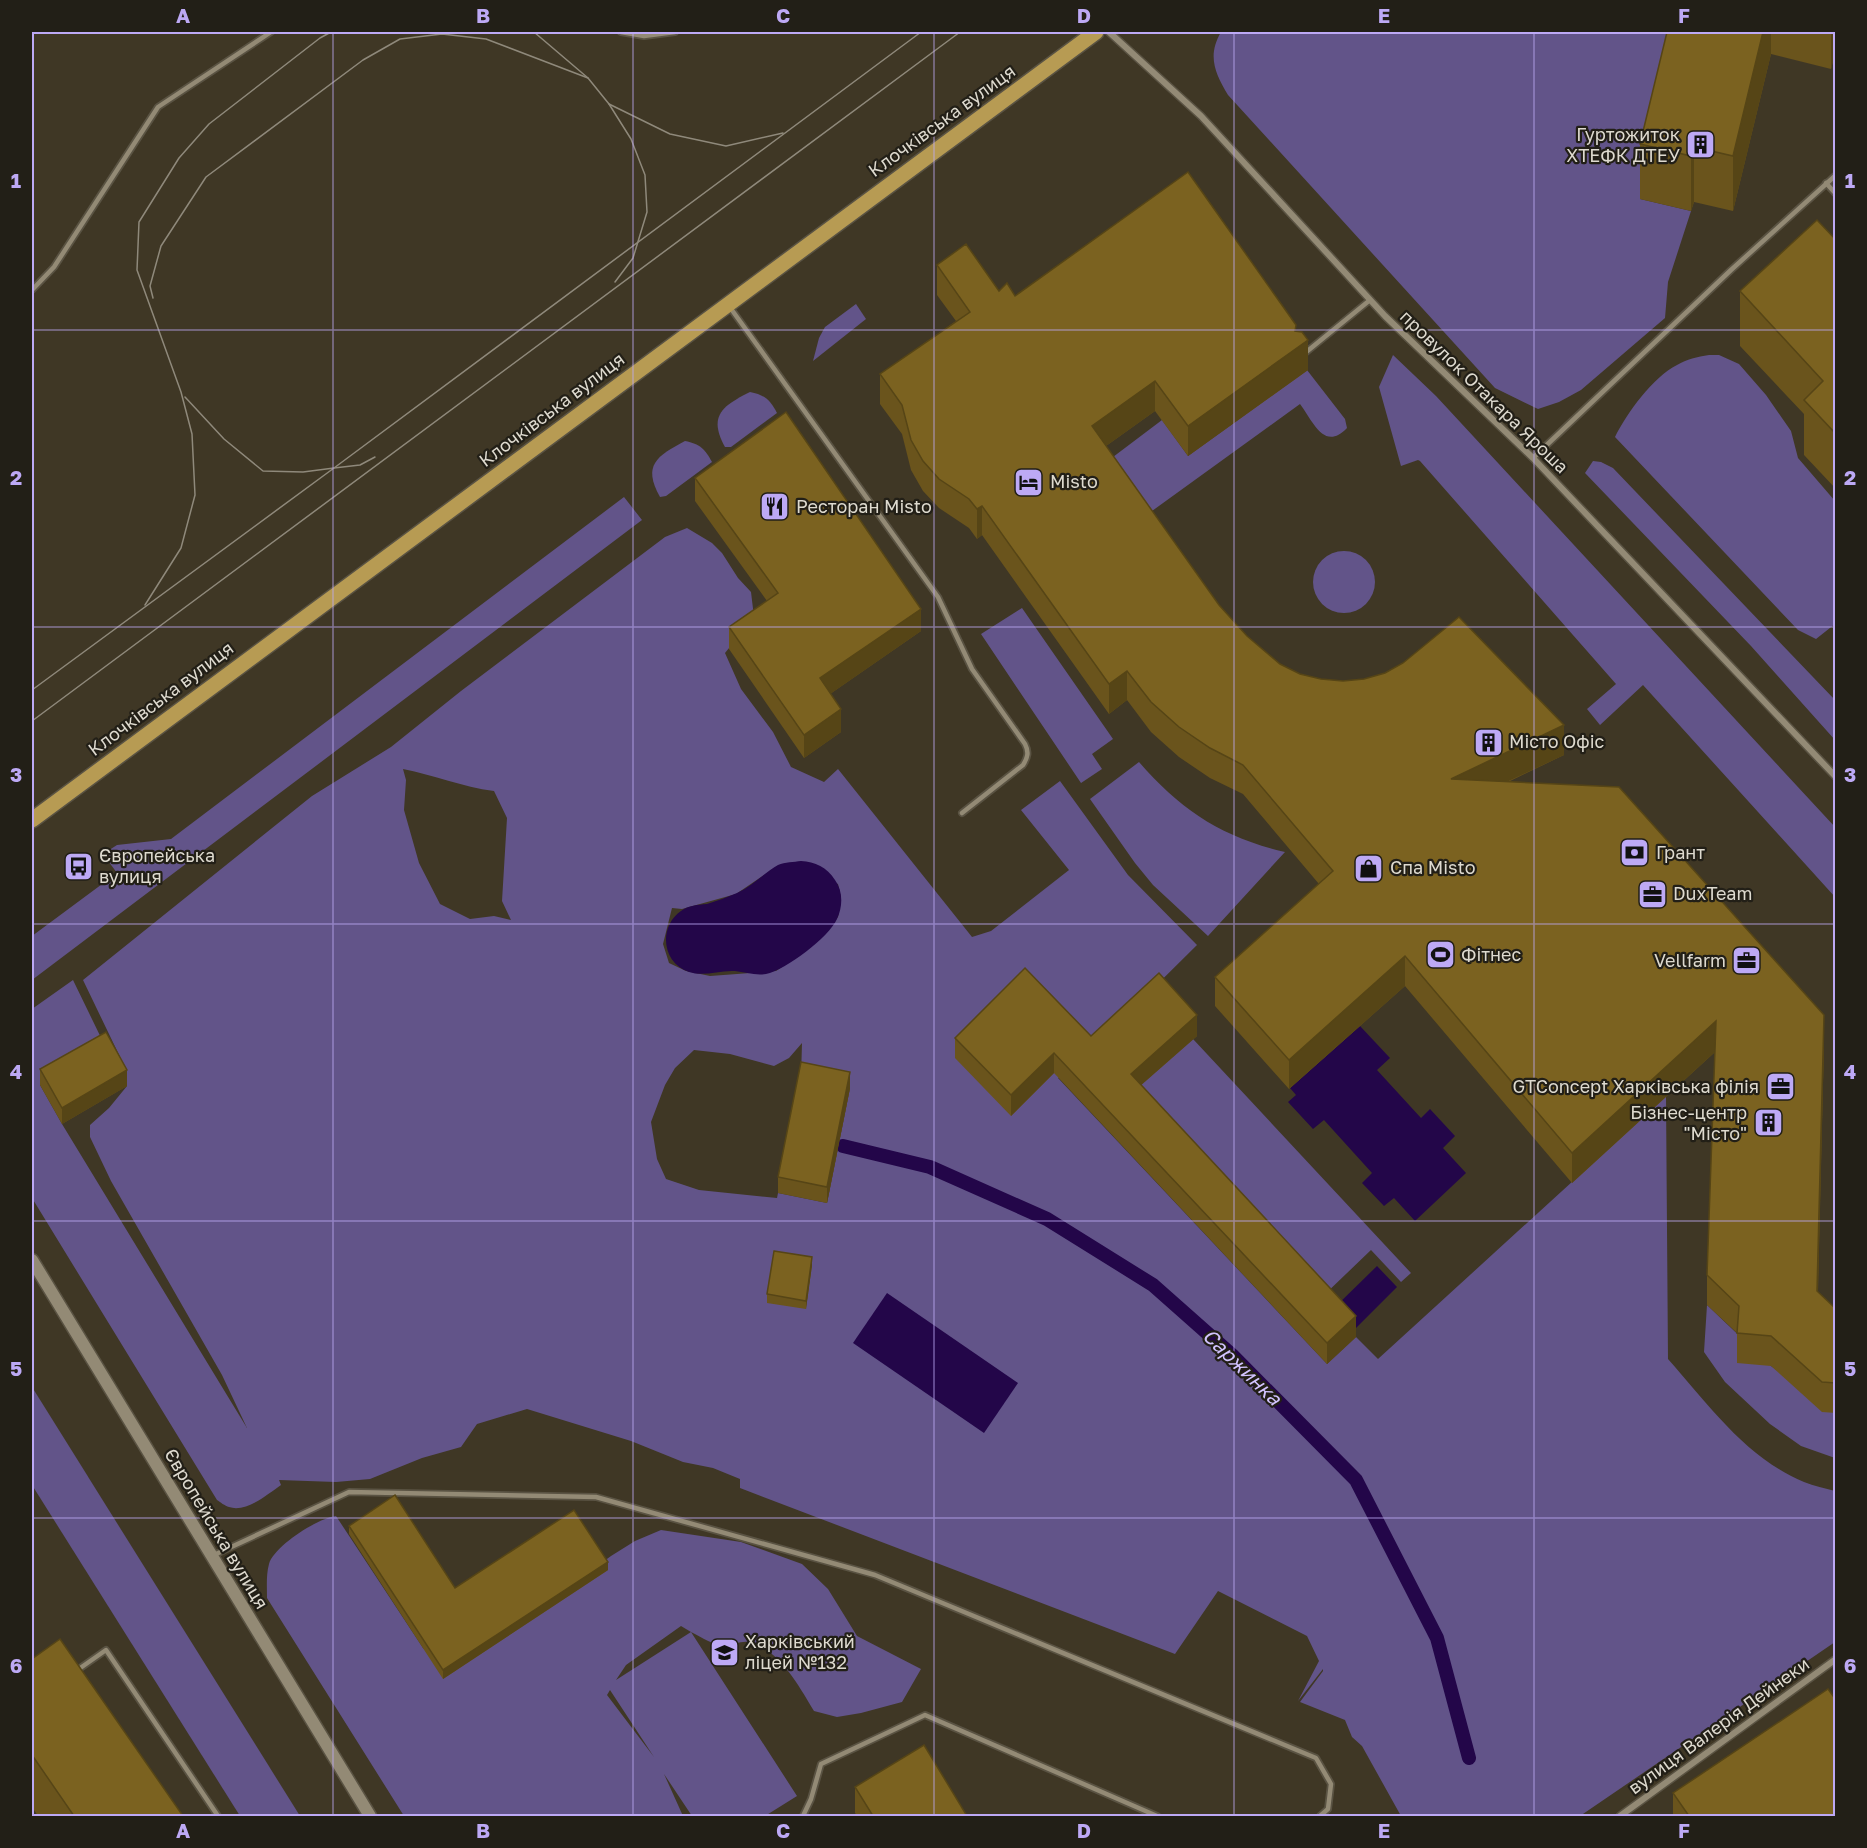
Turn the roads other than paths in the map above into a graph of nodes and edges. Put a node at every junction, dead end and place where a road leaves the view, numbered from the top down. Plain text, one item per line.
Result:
1 (271, 32) edge
2 (621, 32) edge
3 (675, 32) edge
4 (1096, 32) edge
5 (1109, 32) edge
6 (1836, 175) edge
7 (1826, 183) junction
8 (1836, 194) edge
9 (32, 290) edge
10 (1370, 300) junction
11 (727, 304) junction
12 (1299, 358) edge
13 (1533, 458) junction
14 (1836, 777) edge
15 (962, 813) dead end
16 (32, 820) edge
17 (32, 1260) edge
18 (211, 1556) junction
19 (1836, 1659) edge
20 (73, 1673) edge
21 (218, 1816) edge
22 (370, 1816) edge
23 (803, 1816) edge
24 (1157, 1816) edge
25 (1320, 1816) edge
26 (1620, 1816) edge

1 - 9 lane
2 - 3 lane
4 - 11 main road, Клочківська вулиця
5 - 10 street, провулок Отакара Яроша
6 - 7 lane
7 - 8 lane
7 - 13 lane
10 - 12 lane
10 - 13 street, провулок Отакара Яроша
11 - 15 lane
11 - 16 main road, Клочківська вулиця
13 - 14 street, провулок Отакара Яроша
17 - 18 main road, Європейська вулиця
18 - 22 main road, Європейська вулиця
18 - 25 lane
19 - 26 street, вулиця Валерія Дейнеки
20 - 21 lane
23 - 24 lane

